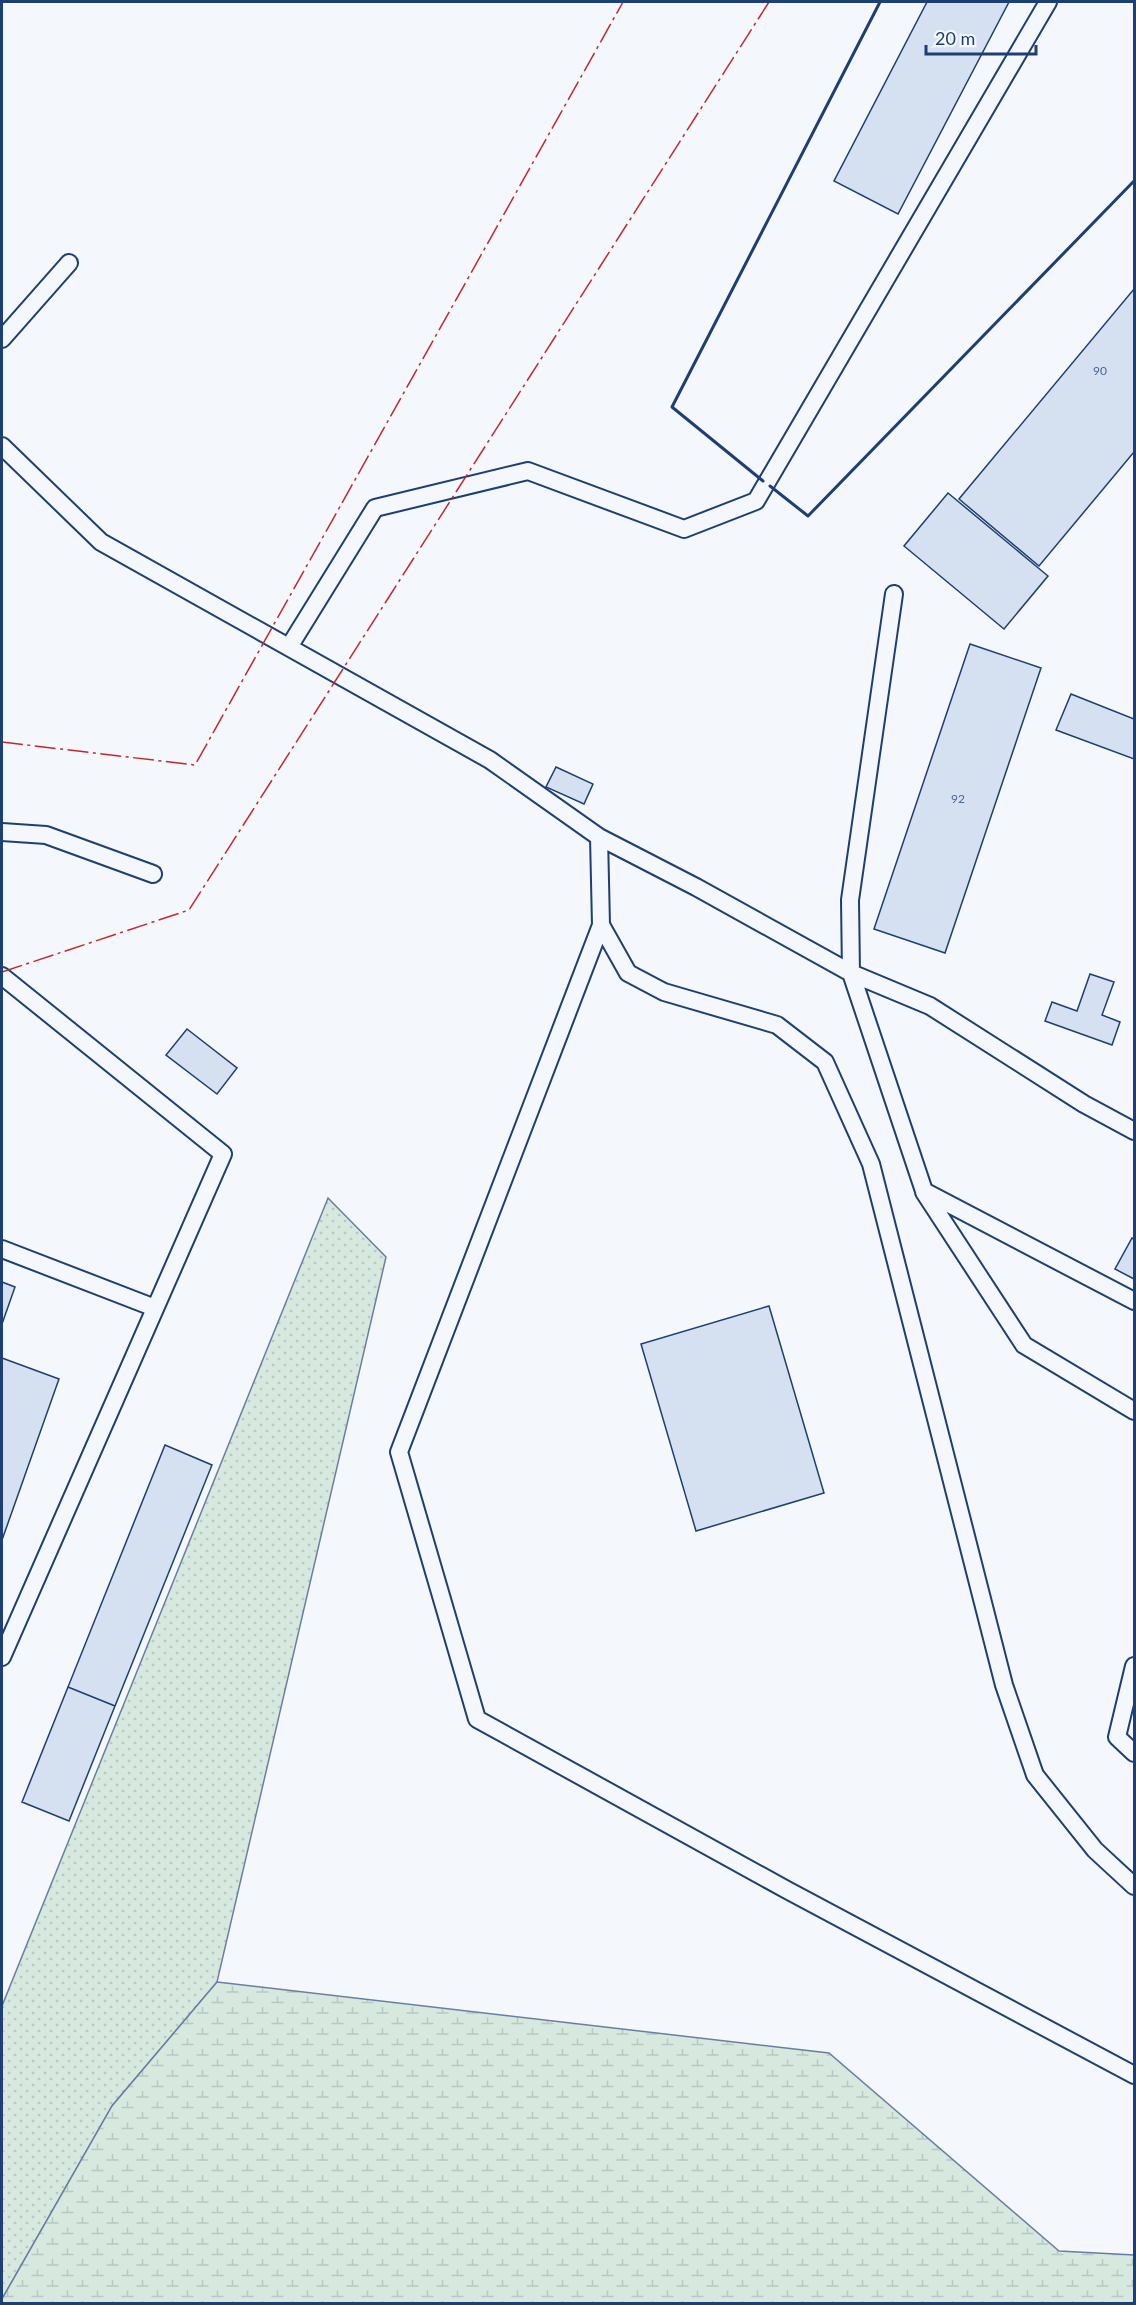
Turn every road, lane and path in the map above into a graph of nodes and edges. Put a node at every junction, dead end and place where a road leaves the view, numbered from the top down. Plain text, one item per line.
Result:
1 (1048, 2) edge
2 (69, 263) dead end
3 (2, 339) edge
4 (2, 446) edge
5 (894, 594) dead end
6 (288, 647) junction
7 (2, 832) edge
8 (599, 837) junction
9 (153, 874) dead end
10 (601, 925) junction
11 (851, 973) junction
12 (2, 976) edge
13 (1134, 1131) edge
14 (924, 1191) junction
15 (2, 1249) edge
16 (1134, 1301) edge
17 (155, 1308) junction
18 (1134, 1411) edge
19 (2, 1657) edge
20 (1134, 1666) edge
21 (1134, 1753) edge
22 (1134, 1886) edge
23 (1134, 2075) edge

1 - 6 lane
2 - 3 lane
4 - 6 lane
5 - 11 lane
6 - 8 lane
7 - 9 lane
8 - 10 lane
8 - 11 lane
10 - 22 lane
10 - 23 lane
11 - 13 lane
11 - 14 lane
12 - 17 lane
14 - 16 lane
14 - 18 lane
15 - 17 lane
17 - 19 lane
20 - 21 lane

